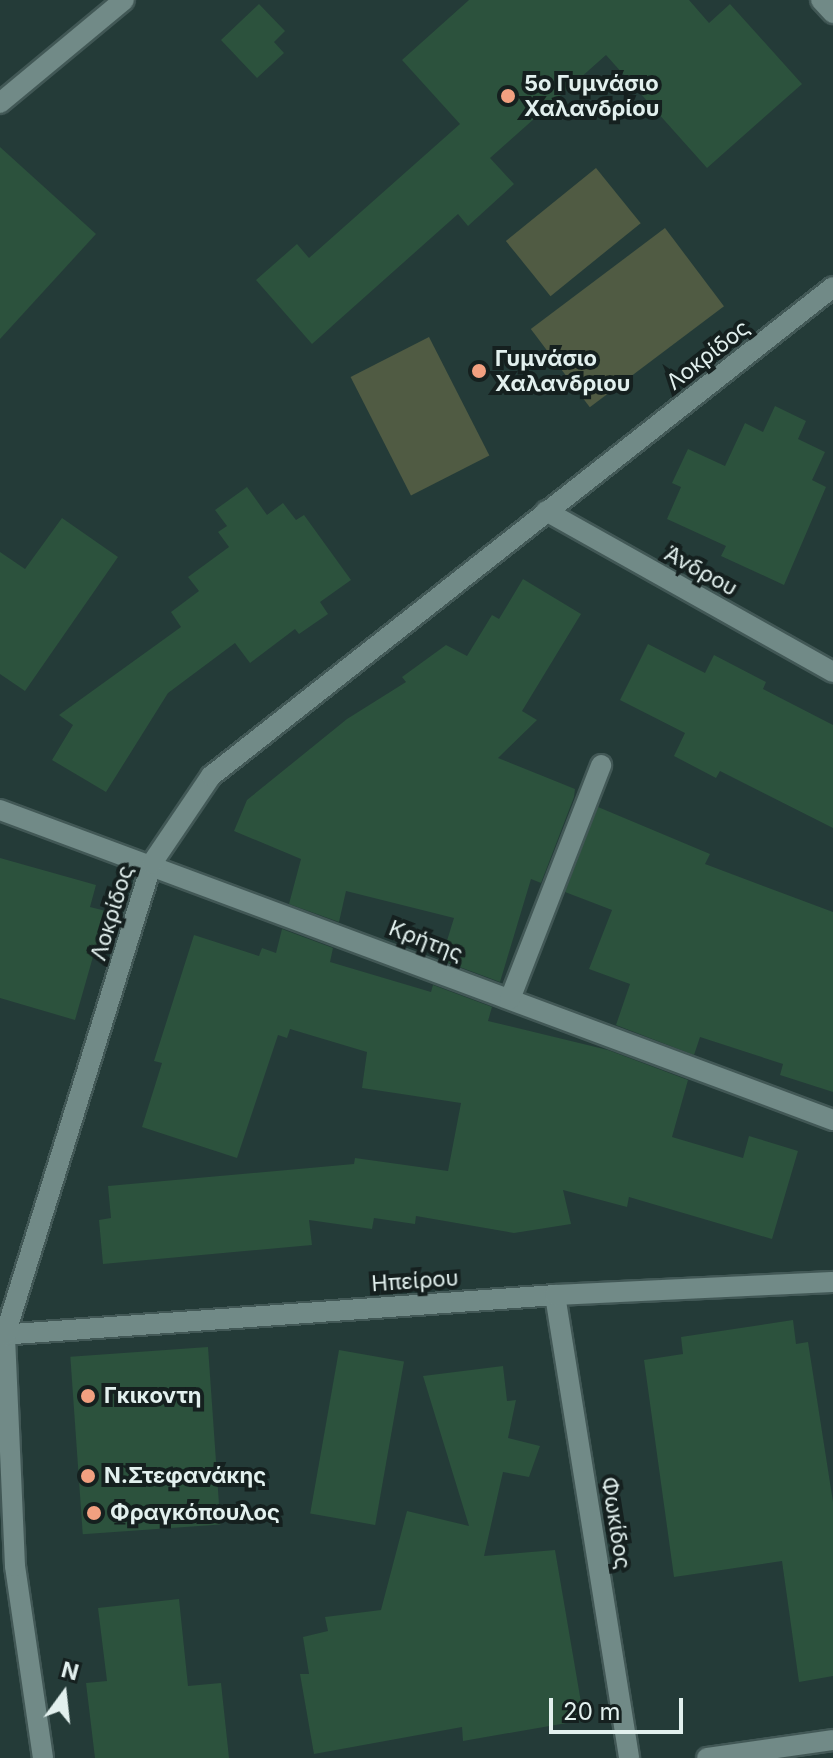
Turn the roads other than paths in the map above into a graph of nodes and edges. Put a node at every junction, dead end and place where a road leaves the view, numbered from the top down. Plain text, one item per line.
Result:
1 (124, 0) edge
2 (821, 0) edge
3 (833, 13) edge
4 (0, 103) edge
5 (833, 287) edge
6 (546, 511) junction
7 (833, 672) edge
8 (601, 765) dead end
9 (0, 810) edge
10 (152, 863) junction
11 (510, 999) junction
12 (833, 1120) edge
13 (833, 1282) edge
14 (555, 1295) junction
15 (2, 1335) edge
16 (833, 1740) edge
17 (43, 1758) edge
18 (629, 1758) edge
19 (707, 1758) edge

1 - 4 street
2 - 3 street
5 - 6 street, Λοκρίδος
6 - 7 street, Άνδρου
6 - 10 street, Λοκρίδος
8 - 11 street
9 - 10 street, Κρήτης
10 - 11 street, Κρήτης
10 - 15 street, Λοκρίδος
11 - 12 street, Κρήτης
13 - 14 street, Ηπείρου
14 - 15 street, Ηπείρου
14 - 18 street, Φωκίδος
15 - 17 street, Λοκρίδος
16 - 19 street

